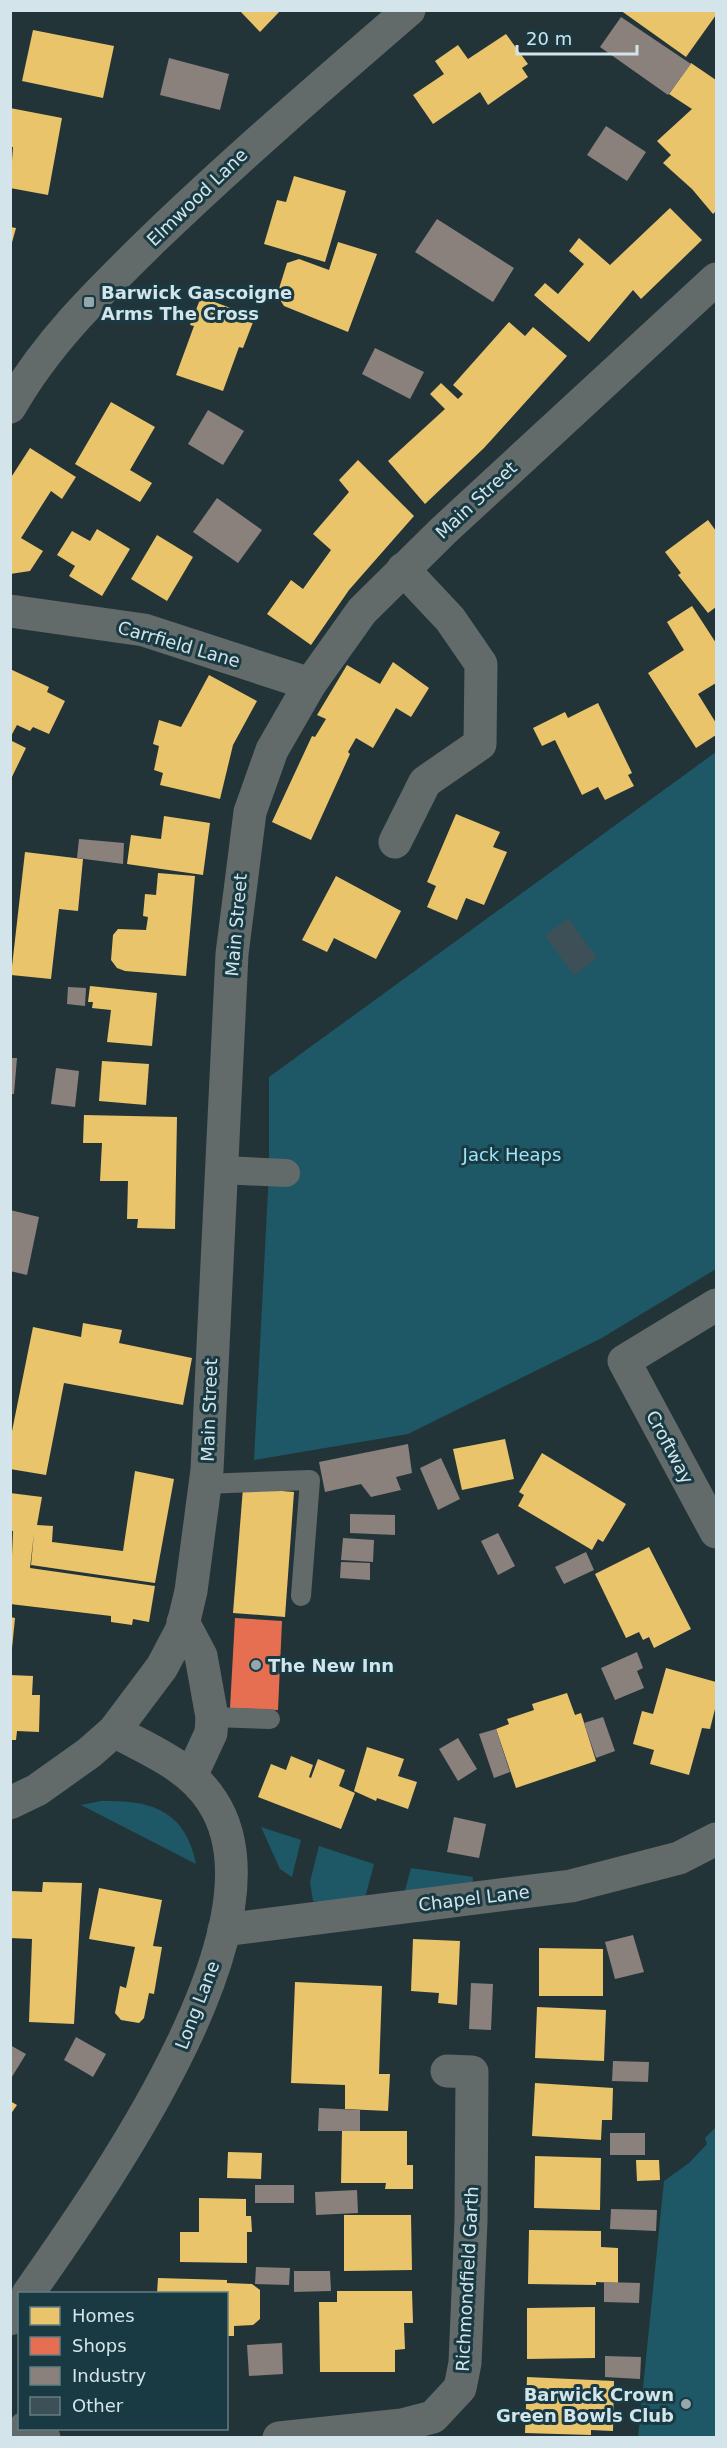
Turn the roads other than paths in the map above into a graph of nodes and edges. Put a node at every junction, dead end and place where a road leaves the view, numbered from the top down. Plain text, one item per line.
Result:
1 (409, 10) edge
2 (717, 279) edge
3 (10, 407) edge
4 (403, 569) junction
5 (10, 611) edge
6 (310, 684) junction
7 (395, 842) dead end
8 (221, 1170) junction
9 (286, 1173) dead end
10 (717, 1305) edge
11 (203, 1484) junction
12 (717, 1532) edge
13 (301, 1596) dead end
14 (183, 1622) junction
15 (212, 1717) junction
16 (270, 1719) dead end
17 (114, 1731) junction
18 (191, 1776) junction
19 (10, 1803) edge
20 (717, 1839) edge
21 (224, 1930) junction
22 (447, 2071) dead end
23 (29, 2292) edge
24 (29, 2430) edge
25 (44, 2438) edge
26 (279, 2438) edge

1 - 3 street, Elmwood Lane
2 - 4 street, Main Street
4 - 6 street, Main Street
4 - 7 street
5 - 6 street, Carrfield Lane
6 - 8 street, Main Street
8 - 9 street
8 - 11 street, Main Street
10 - 12 street, Croftway
11 - 13 lane
11 - 14 street, Main Street
14 - 15 street
14 - 17 street, Main Street
15 - 16 lane
15 - 18 street
17 - 18 street, Long Lane
17 - 19 street, Main Street
18 - 21 street, Long Lane
20 - 21 street, Chapel Lane
21 - 23 street, Long Lane
22 - 26 street, Richmondfield Garth
24 - 25 street

